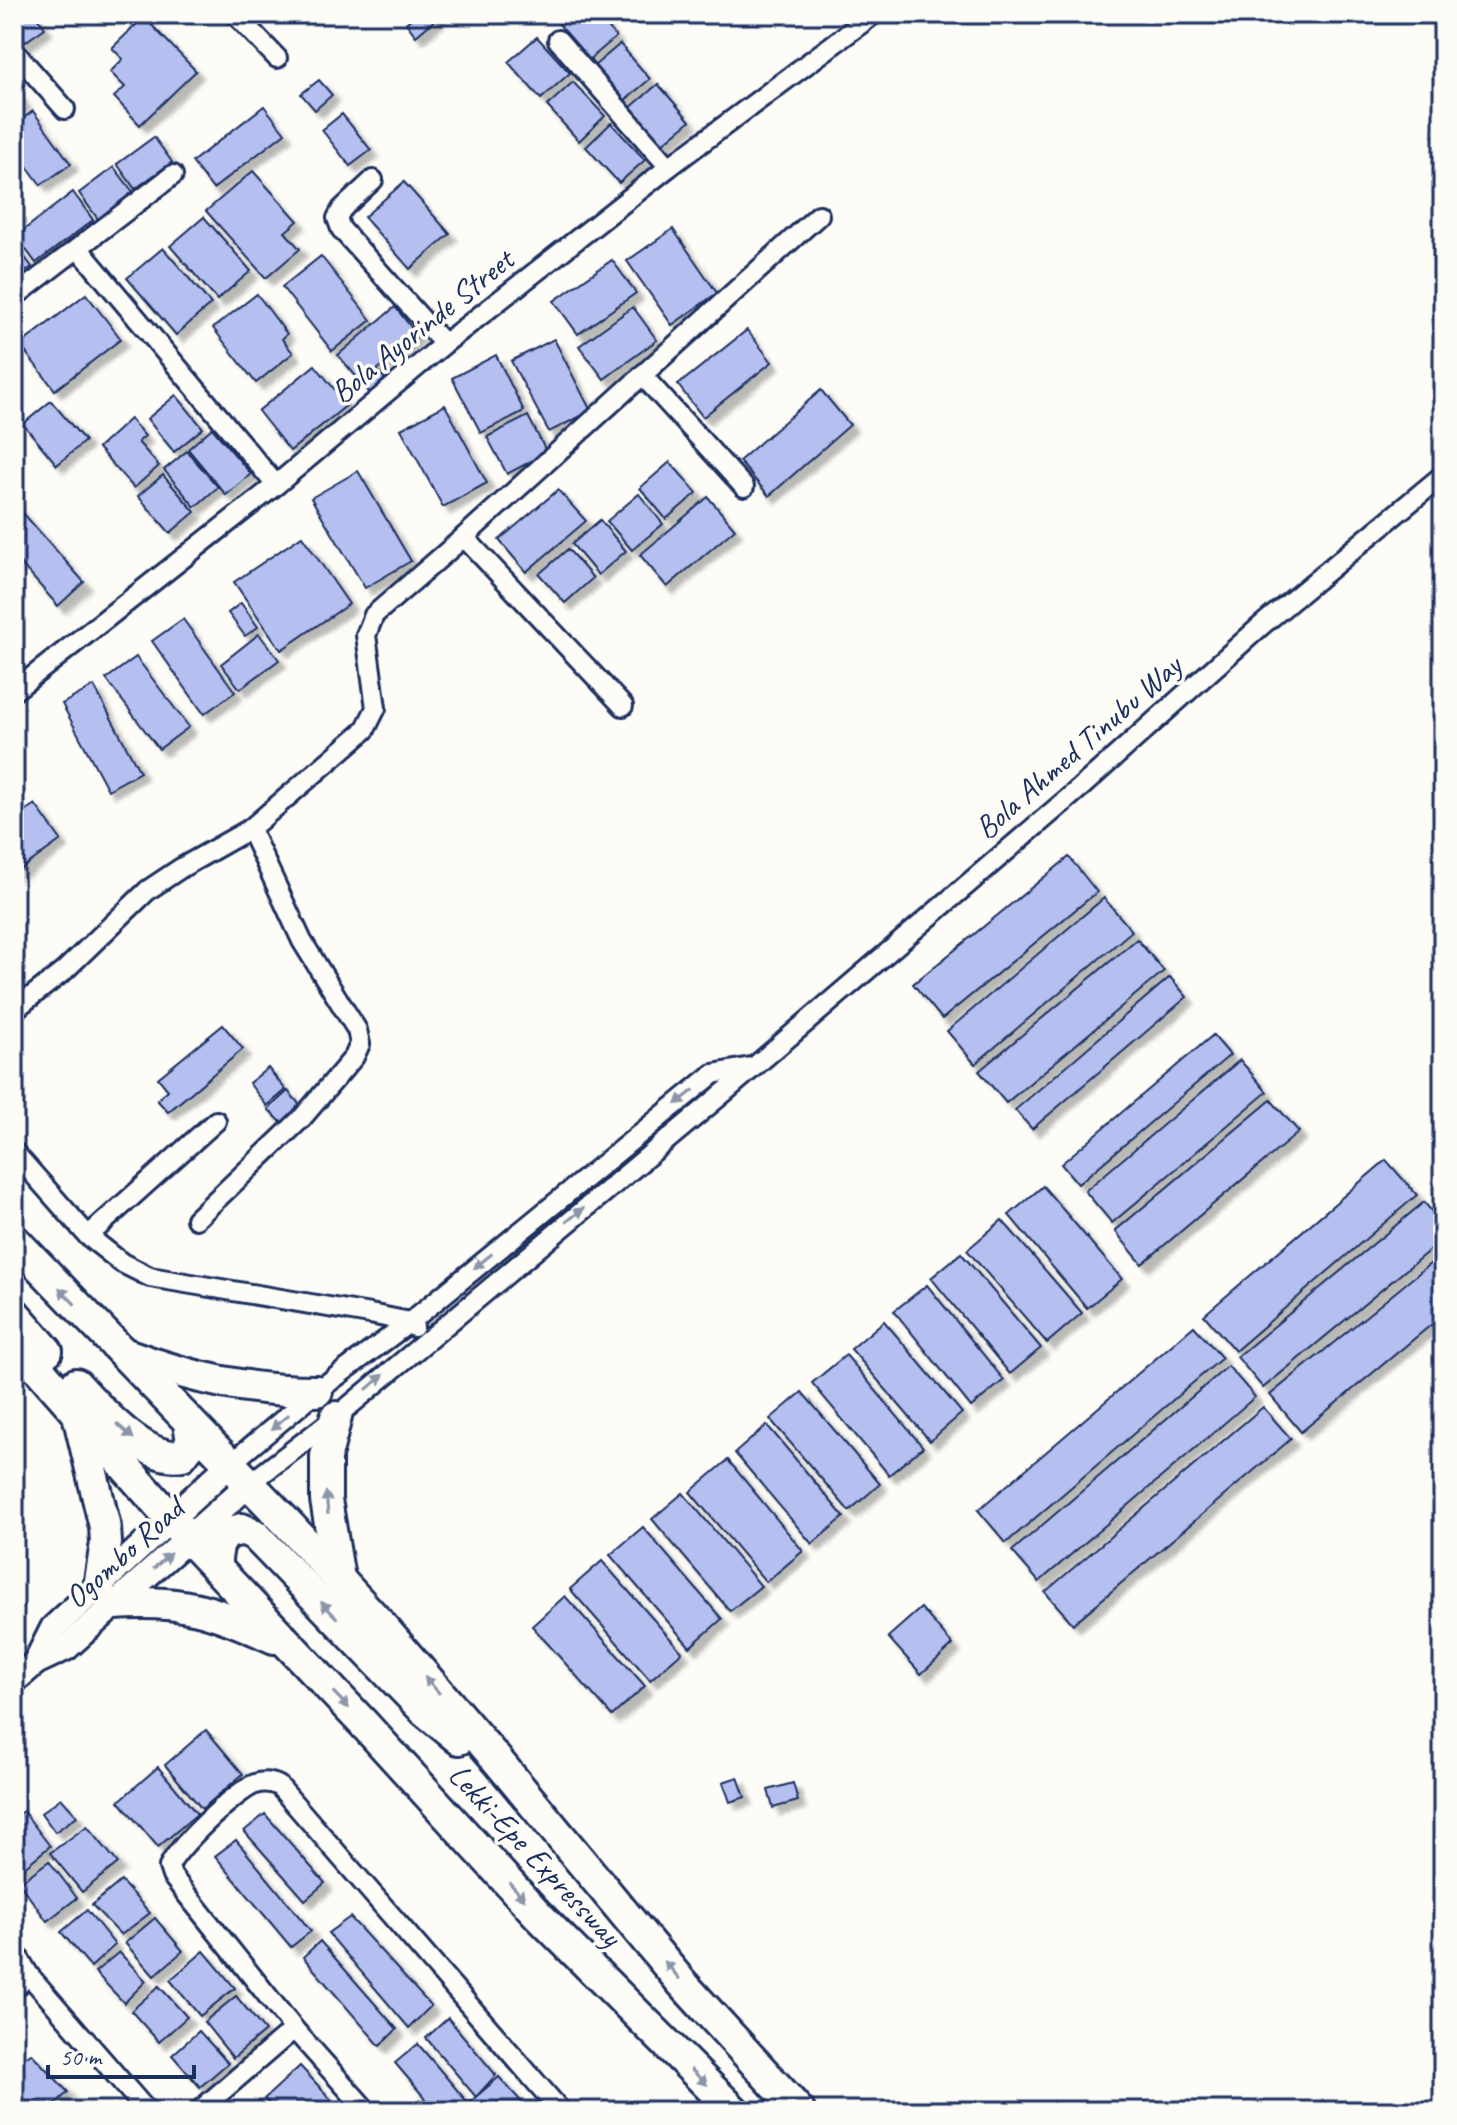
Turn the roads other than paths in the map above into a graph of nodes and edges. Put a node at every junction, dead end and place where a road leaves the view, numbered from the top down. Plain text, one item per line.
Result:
1 (235, 14) edge
2 (874, 14) edge
3 (558, 40) dead end
4 (14, 51) edge
5 (277, 58) dead end
6 (65, 109) dead end
7 (669, 167) junction
8 (173, 175) dead end
9 (373, 180) dead end
10 (819, 215) dead end
11 (79, 249) junction
12 (14, 297) edge
13 (444, 344) junction
14 (642, 375) junction
15 (1443, 475) edge
16 (276, 485) junction
17 (744, 487) dead end
18 (464, 537) junction
19 (14, 691) edge
20 (623, 706) dead end
21 (250, 829) junction
22 (14, 1010) edge
23 (754, 1066) junction
24 (216, 1121) dead end
25 (14, 1152) edge
26 (196, 1219) dead end
27 (88, 1236) junction
28 (14, 1240) edge
29 (14, 1313) edge
30 (410, 1322) junction
31 (426, 1339) junction
32 (14, 1341) edge
33 (120, 1352) junction
34 (317, 1391) junction
35 (77, 1413) junction
36 (336, 1417) junction
37 (189, 1423) junction
38 (240, 1474) junction
39 (179, 1528) junction
40 (215, 1565) junction
41 (339, 1580) junction
42 (106, 1595) junction
43 (287, 1643) junction
44 (14, 1681) edge
45 (528, 1797) junction
46 (14, 1950) edge
47 (29, 1975) junction
48 (14, 1989) edge
49 (294, 2029) junction
50 (147, 2111) edge
51 (199, 2111) edge
52 (367, 2111) edge
53 (561, 2111) edge
54 (734, 2111) edge
55 (799, 2111) edge

1 - 5 street
2 - 7 street, Bola Ayorinde Street
3 - 7 street
4 - 6 street
7 - 13 street, Bola Ayorinde Street
8 - 11 street
9 - 13 street
10 - 14 street
11 - 12 street
11 - 16 street
13 - 16 street, Bola Ayorinde Street
14 - 17 street
14 - 18 street
15 - 23 street, Bola Ahmed Tinubu Way
16 - 19 street, Bola Ayorinde Street
18 - 20 street
18 - 21 street
21 - 22 street
21 - 26 street
23 -> 30 street
31 -> 23 street, Bola Ahmed Tinubu Way
24 - 27 street
25 - 27 street
27 - 30 street
33 -> 28 highway
29 -> 37 highway
30 - 31 street
30 - 34 street
36 -> 31 street, Bola Ahmed Tinubu Way
32 - 35 highway, Lekki-Epe Expressway
33 - 34 highway
33 - 37 highway, Lekki-Epe Expressway
34 -> 38 street
35 - 39 highway, Lekki-Epe Expressway
35 - 42 highway
36 - 38 street, Bola Ahmed Tinubu Way
41 -> 36 highway
37 - 38 highway, Lekki-Epe Expressway
38 - 39 main road, Ogombo Road
38 - 41 highway, Lekki-Epe Expressway
39 - 40 highway, Lekki-Epe Expressway
39 - 42 main road, Ogombo Road
40 - 43 highway, Lekki-Epe Expressway
45 -> 40 highway
45 -> 41 highway, Lekki-Epe Expressway
42 - 43 highway
42 - 44 main road, Ogombo Road
43 -> 54 highway, Lekki-Epe Expressway
55 -> 45 highway, Lekki-Epe Expressway
46 - 47 street
47 - 48 street
47 - 50 street
49 - 51 street
49 - 52 street
49 - 53 street

